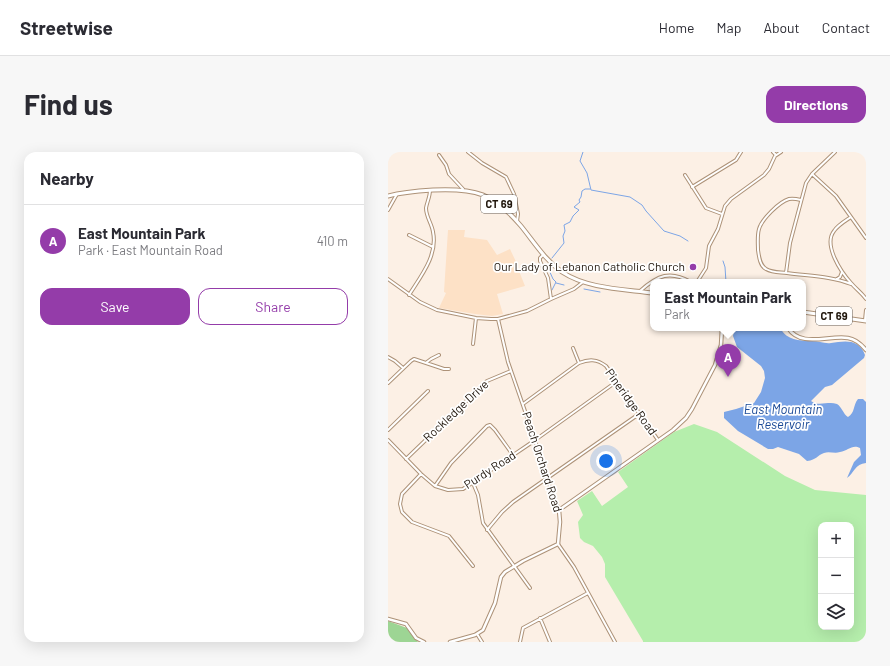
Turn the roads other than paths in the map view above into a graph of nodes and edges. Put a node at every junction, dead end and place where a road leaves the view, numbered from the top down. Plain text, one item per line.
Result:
1 (468, 152) edge
2 (741, 152) edge
3 (773, 152) edge
4 (781, 152) edge
5 (835, 152) edge
6 (439, 155) dead end
7 (776, 155) junction
8 (812, 174) junction
9 (685, 175) dead end
10 (692, 186) junction
11 (463, 189) junction
12 (430, 190) junction
13 (397, 194) junction
14 (388, 196) edge
15 (801, 200) junction
16 (388, 210) edge
17 (722, 214) junction
18 (851, 217) junction
19 (517, 221) junction
20 (409, 235) dead end
21 (866, 238) edge
22 (433, 247) junction
23 (544, 254) junction
24 (842, 272) junction
25 (786, 273) junction
26 (657, 279) edge
27 (684, 279) edge
28 (699, 279) edge
29 (388, 280) edge
30 (836, 280) junction
31 (583, 282) junction
32 (650, 283) edge
33 (851, 284) junction
34 (640, 291) junction
35 (650, 293) edge
36 (409, 295) junction
37 (551, 298) junction
38 (866, 299) edge
39 (866, 310) edge
40 (806, 312) edge
41 (476, 318) junction
42 (498, 319) junction
43 (866, 321) edge
44 (722, 331) edge
45 (791, 331) edge
46 (473, 344) dead end
47 (573, 348) dead end
48 (866, 350) edge
49 (439, 355) dead end
50 (388, 357) edge
51 (428, 362) junction
52 (579, 363) junction
53 (403, 368) junction
54 (449, 369) dead end
55 (511, 371) junction
56 (616, 382) junction
57 (388, 383) edge
58 (428, 391) dead end
59 (523, 404) junction
60 (639, 414) junction
61 (388, 430) edge
62 (388, 440) edge
63 (535, 440) junction
64 (658, 440) junction
65 (513, 455) junction
66 (406, 459) junction
67 (421, 474) junction
68 (547, 479) junction
69 (473, 483) junction
70 (435, 486) junction
71 (559, 510) junction
72 (487, 530) junction
73 (558, 544) junction
74 (472, 566) dead end
75 (514, 566) junction
76 (530, 588) dead end
77 (588, 593) junction
78 (540, 618) junction
79 (388, 619) edge
80 (477, 634) junction
81 (424, 642) edge
82 (450, 642) edge
83 (482, 642) edge
84 (520, 642) edge
85 (550, 642) edge
86 (615, 642) edge

1 - 19 street
2 - 10 street
3 - 7 street
4 - 7 street
5 - 8 street
6 - 11 street
7 - 17 street
8 - 15 street
8 - 18 street
9 - 10 street
10 - 17 street
11 - 12 main road, CT 69
11 - 19 main road, CT 69
12 - 13 main road, CT 69
12 - 22 street
13 - 14 main road, CT 69
13 - 16 street
15 - 25 street
15 - 25 street
17 - 28 street
18 - 21 street
18 - 24 street
19 - 23 main road, CT 69
20 - 22 street
22 - 36 street
23 - 31 main road, CT 69
23 - 37 street
24 - 30 street
24 - 33 street
25 - 30 street
26 - 27 street
29 - 36 street
30 - 33 street
31 - 34 main road, CT 69
31 - 37 street
32 - 34 street
33 - 38 street
34 - 35 main road, CT 69
36 - 41 street
37 - 42 street
39 - 43 street
40 - 43 main road, CT 69
41 - 42 street
41 - 46 street
42 - 55 street, Peach Orchard Road
44 - 64 street
45 - 48 street
47 - 52 street
49 - 51 street
50 - 53 street
51 - 53 street
51 - 54 street
52 - 56 street, Pineridge Road
52 - 59 street
53 - 57 street
55 - 59 street, Peach Orchard Road
55 - 66 street, Rockledge Drive
56 - 60 street, Pineridge Road
56 - 63 street, Purdy Road
58 - 61 street
59 - 63 street, Peach Orchard Road
60 - 64 street, Pineridge Road
60 - 68 street
62 - 66 street, Purdy Road
63 - 65 street, Purdy Road
63 - 68 street, Peach Orchard Road
64 - 71 street
65 - 69 street, Purdy Road
65 - 70 street
66 - 67 street, Purdy Road
67 - 70 street, Purdy Road
67 - 74 street
68 - 71 street, Peach Orchard Road
68 - 72 street
69 - 70 street, Purdy Road
69 - 72 street
71 - 73 street, Peach Orchard Road
72 - 75 street
73 - 75 street
73 - 77 street
75 - 76 street
75 - 80 street
77 - 78 street
77 - 86 street
78 - 84 street
78 - 85 street
79 - 81 street
80 - 82 street
80 - 83 street

